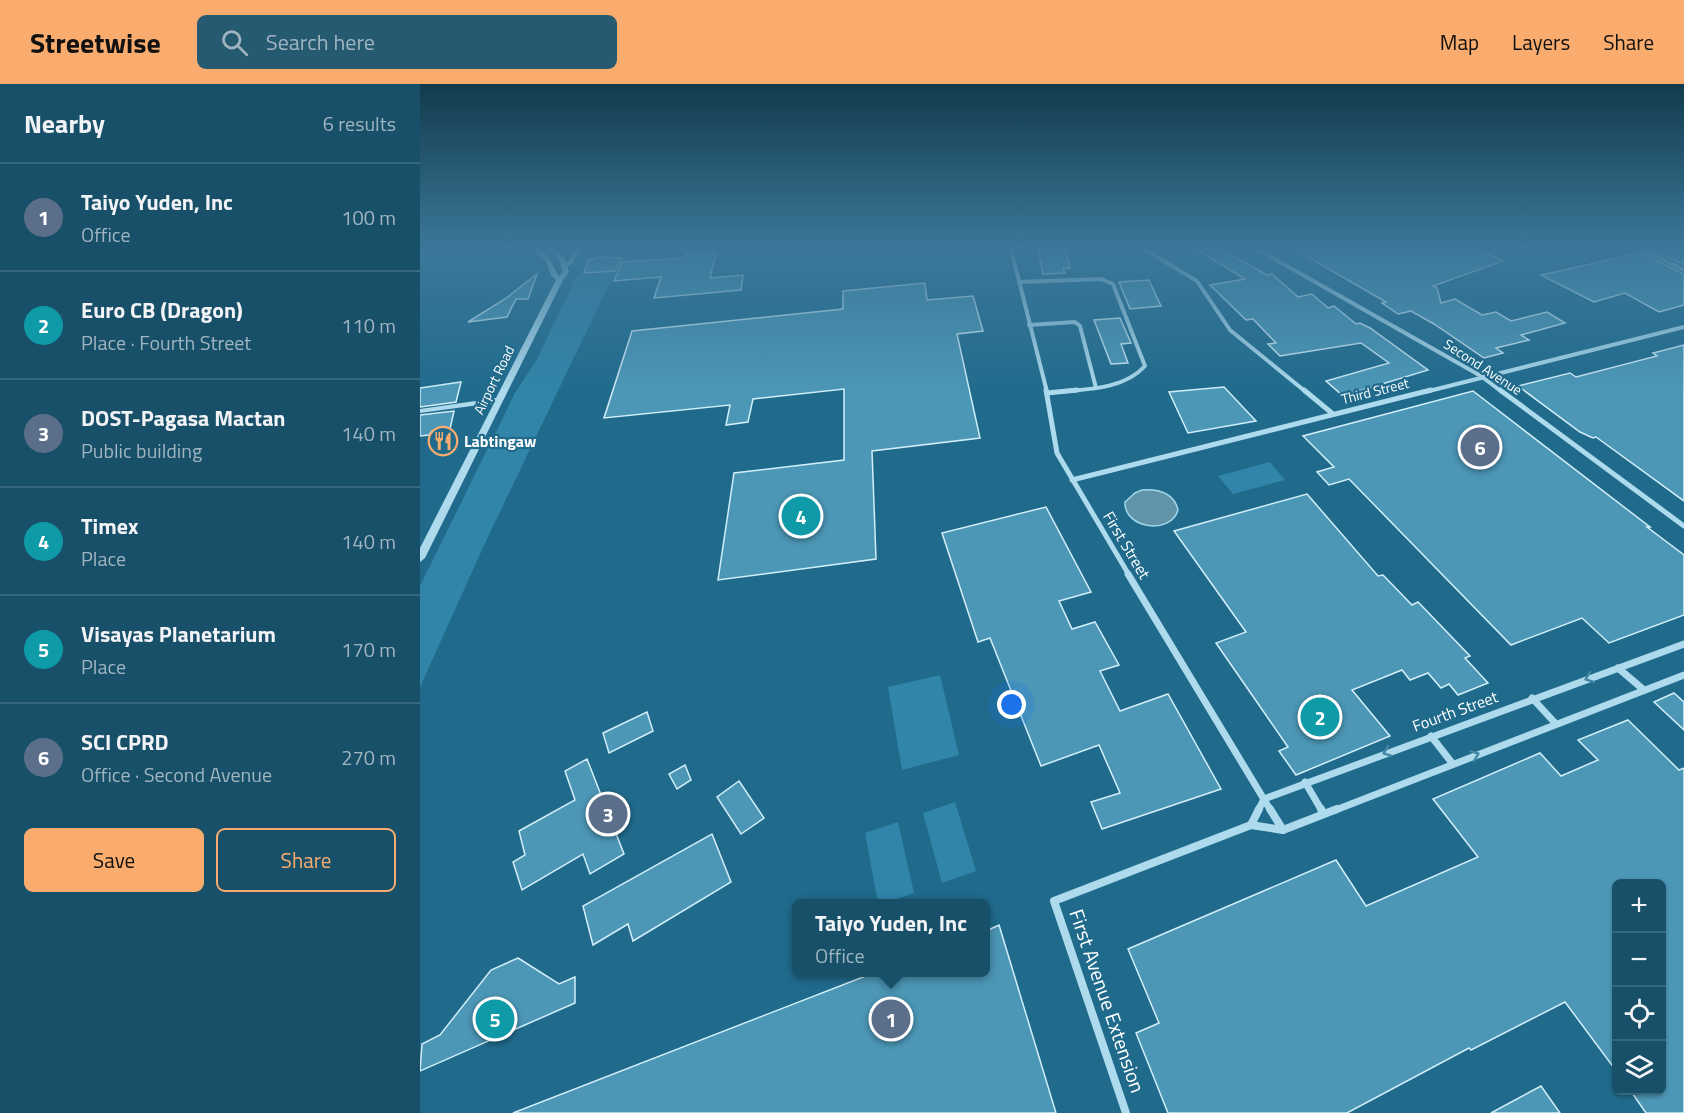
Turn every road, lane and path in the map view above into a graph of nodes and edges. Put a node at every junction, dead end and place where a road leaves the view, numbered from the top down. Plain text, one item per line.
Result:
1 (551, 297) edge
2 (1022, 297) edge
3 (1118, 297) edge
4 (1209, 297) edge
5 (1342, 297) edge
6 (1029, 325) junction
7 (1684, 327) edge
8 (1481, 376) junction
9 (1096, 388) junction
10 (1047, 393) junction
11 (499, 400) junction
12 (420, 411) edge
13 (1333, 414) junction
14 (1072, 480) junction
15 (1684, 526) edge
16 (420, 558) edge
17 (1684, 644) edge
18 (1618, 668) junction
19 (1684, 675) edge
20 (1644, 690) junction
21 (1532, 698) junction
22 (1556, 724) junction
23 (1431, 736) junction
24 (1452, 763) junction
25 (1305, 782) junction
26 (1264, 799) junction
27 (1323, 813) junction
28 (1251, 825) junction
29 (1284, 830) junction
30 (1126, 1113) edge

1 - 11 street, Airport Road
2 - 6 street, First Street
3 - 9 street
4 - 13 street
5 - 8 street, Second Avenue
6 - 9 street
6 - 10 street, First Street
7 - 8 street, Third Street
8 - 13 street, Third Street
8 - 15 street, Second Avenue
9 - 10 street
10 - 14 street, First Street
11 - 12 street
11 - 16 street, Airport Road
13 - 14 street, Third Street
14 - 26 street, First Street
17 - 18 street, Fourth Street
18 - 20 street
18 -> 21 street, Fourth Street
19 - 20 street
20 - 22 street
21 - 22 street
21 - 23 street, Fourth Street
24 -> 22 street
23 - 24 street
23 -> 25 street, Fourth Street
24 - 27 street
25 - 26 street, Fourth Street
25 - 27 street
26 - 28 street
26 - 29 street, First Street
27 - 29 street
28 - 29 street
28 - 30 street, First Avenue Extension

